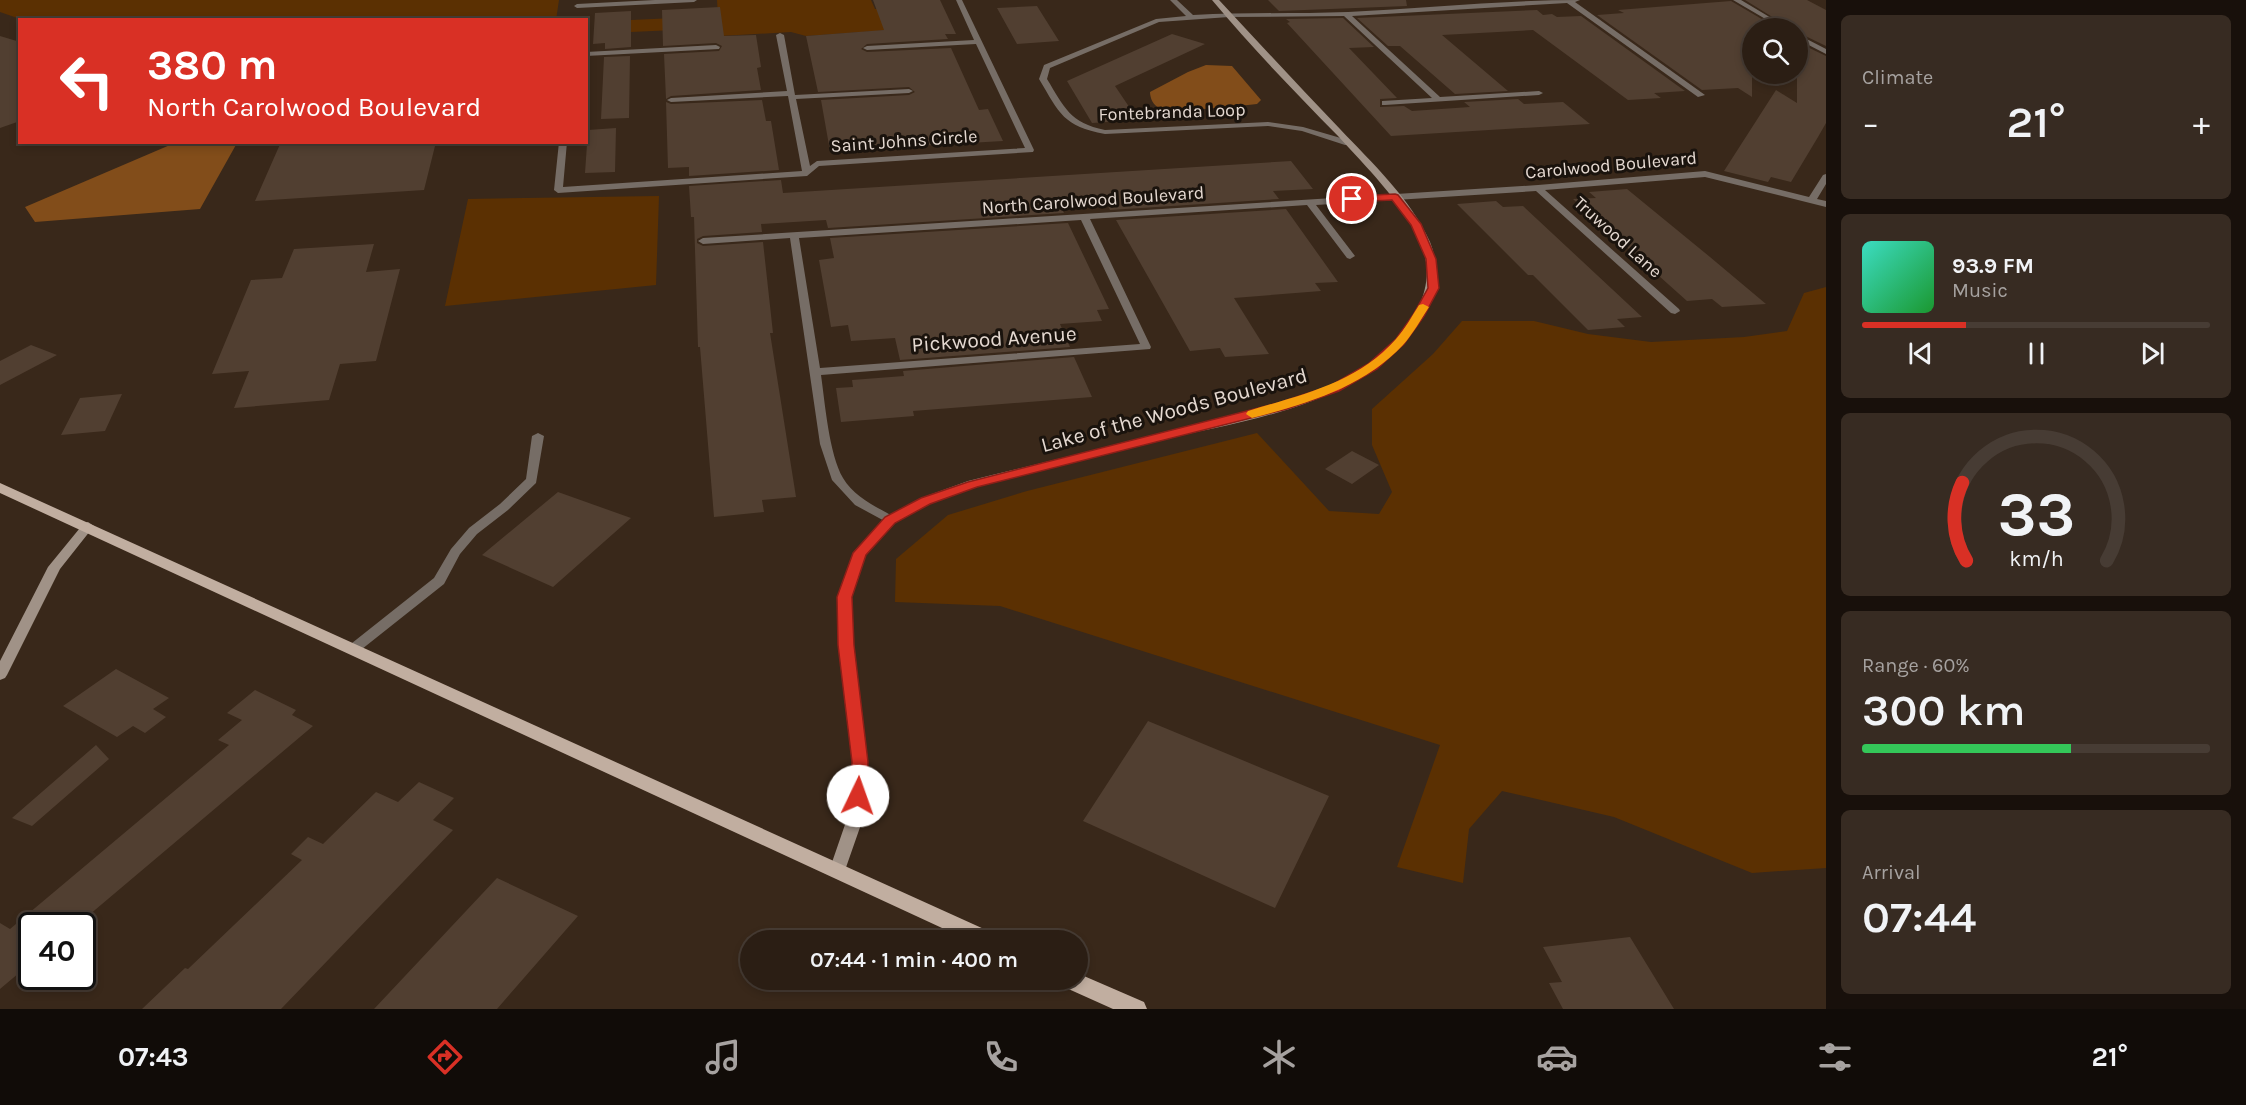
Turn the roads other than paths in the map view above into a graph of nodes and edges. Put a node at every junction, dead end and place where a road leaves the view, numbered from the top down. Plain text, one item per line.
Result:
1 (694, 0) edge
2 (958, 0) edge
3 (1173, 0) edge
4 (1215, 0) edge
5 (1568, 0) edge
6 (1577, 0) edge
7 (1736, 0) edge
8 (1504, 2) edge
9 (577, 6) edge
10 (1346, 14) junction
11 (1229, 15) junction
12 (1190, 16) junction
13 (1768, 18) edge
14 (780, 35) dead end
15 (980, 42) junction
16 (1808, 42) edge
17 (716, 47) dead end
18 (867, 48) dead end
19 (1826, 52) edge
20 (588, 54) edge
21 (909, 91) dead end
22 (1539, 93) dead end
23 (792, 95) junction
24 (1701, 95) dead end
25 (1437, 98) junction
26 (671, 100) dead end
27 (1385, 103) dead end
28 (1348, 143) junction
29 (563, 144) edge
30 (807, 173) junction
31 (1826, 177) edge
32 (1538, 189) junction
33 (1395, 197) junction
34 (1812, 200) junction
35 (1309, 202) junction
36 (1826, 204) edge
37 (1085, 218) junction
38 (795, 236) junction
39 (703, 241) dead end
40 (1350, 256) dead end
41 (1675, 311) dead end
42 (814, 372) junction
43 (538, 436) dead end
44 (0, 487) edge
45 (890, 520) junction
46 (88, 526) junction
47 (352, 650) junction
48 (0, 675) edge
49 (837, 871) junction
50 (966, 930) edge
51 (1088, 987) edge
52 (1136, 1009) edge

1 - 9 street
2 - 15 street, Saint Johns Circle
3 - 12 street
4 - 11 street, Lake of the Woods Boulevard
5 - 6 street, Fontebranda Loop
5 - 8 street, Fontebranda Loop
5 - 24 street
7 - 13 street
8 - 10 street, Fontebranda Loop
10 - 11 street, Fontebranda Loop
10 - 25 street
11 - 12 street, Fontebranda Loop
11 - 28 street, Lake of the Woods Boulevard
12 - 28 street, Fontebranda Loop
14 - 23 street
15 - 18 street
15 - 30 street, Saint Johns Circle
16 - 19 street
17 - 20 street
21 - 23 street
22 - 25 street
23 - 26 street
23 - 30 street
25 - 27 street
28 - 33 street, Lake of the Woods Boulevard
29 - 30 street, Saint Johns Circle
31 - 34 street
32 - 33 street, Carolwood Boulevard
32 - 34 street, Carolwood Boulevard
32 - 41 street, Truwood Lane
33 - 35 street, North Carolwood Boulevard
33 - 45 street, Lake of the Woods Boulevard
34 - 36 street, Carolwood Boulevard
35 - 37 street, North Carolwood Boulevard
35 - 40 street
37 - 38 street, North Carolwood Boulevard
37 - 42 street, Pickwood Avenue
38 - 39 street, North Carolwood Boulevard
38 - 42 street
42 - 45 street
43 - 47 street
44 - 46 main road
45 - 49 street, Lake of the Woods Boulevard
46 - 47 main road
46 - 48 street
47 - 49 main road
49 - 50 main road
51 - 52 main road

